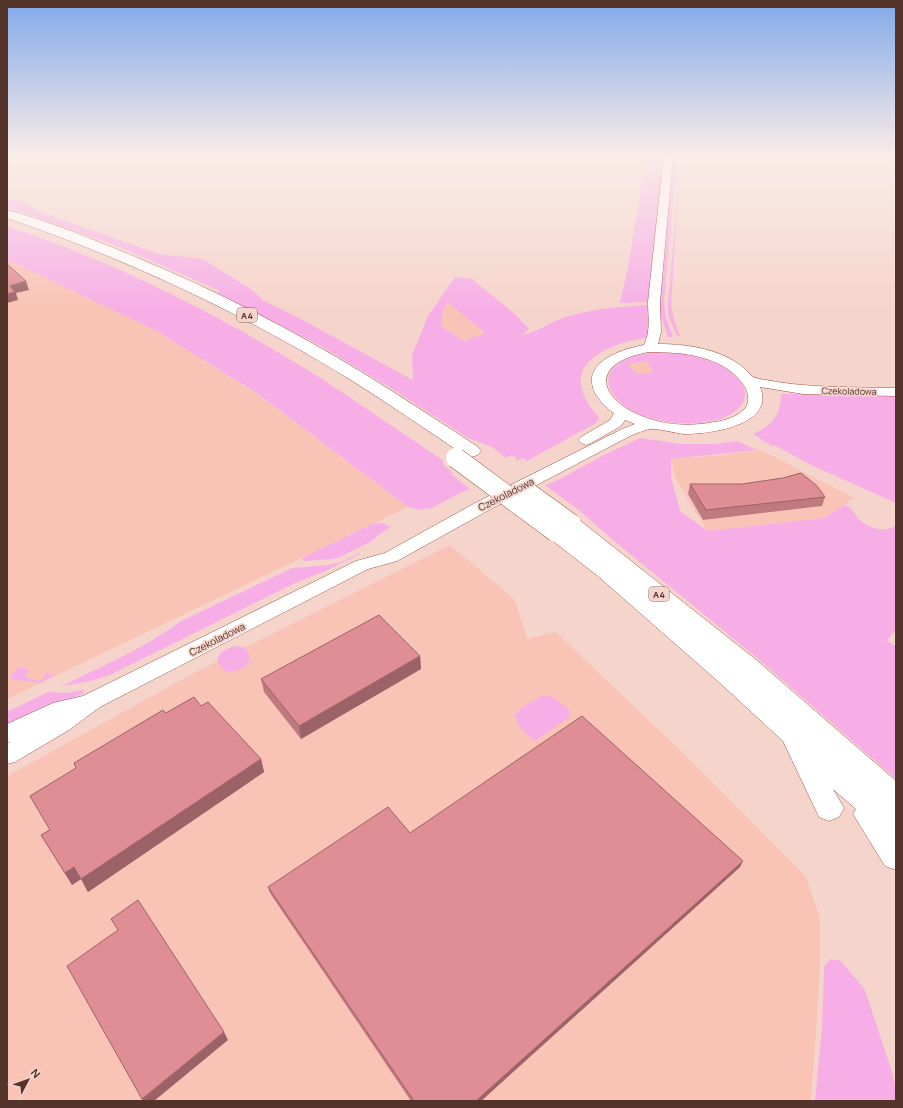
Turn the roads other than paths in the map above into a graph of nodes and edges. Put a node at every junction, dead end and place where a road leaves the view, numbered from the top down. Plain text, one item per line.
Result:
1 (664, 207) edge
2 (7, 214) edge
3 (7, 222) edge
4 (656, 325) junction
5 (649, 348) junction
6 (682, 349) junction
7 (749, 380) junction
8 (802, 390) junction
9 (896, 392) edge
10 (755, 396) junction
11 (622, 412) junction
12 (650, 424) junction
13 (463, 454) junction
14 (563, 528) junction
15 (362, 565) junction
16 (92, 701) junction
17 (788, 729) junction
18 (7, 734) edge
19 (7, 755) edge
20 (819, 757) junction
21 (896, 798) edge
22 (830, 808) dead end
23 (896, 828) edge
24 (896, 856) edge

1 - 4 main road
2 - 13 highway, A4
3 - 13 highway, A4
4 - 5 main road
4 - 6 main road
5 - 6 main road
5 - 11 main road
6 - 7 main road
7 - 8 main road, Czekoladowa
7 - 10 main road
8 - 9 main road, Czekoladowa
8 - 10 main road, Czekoladowa
10 - 12 main road
11 - 12 main road
11 - 15 main road, Czekoladowa
12 - 15 main road, Czekoladowa
13 - 14 highway, A4, bridge
14 - 17 highway, A4
14 - 21 highway, A4
15 - 16 main road, Czekoladowa
16 - 18 main road, Czekoladowa
16 - 19 main road, Czekoladowa
17 - 20 highway, A4
17 - 22 highway
20 - 23 highway, A4
20 - 24 highway

